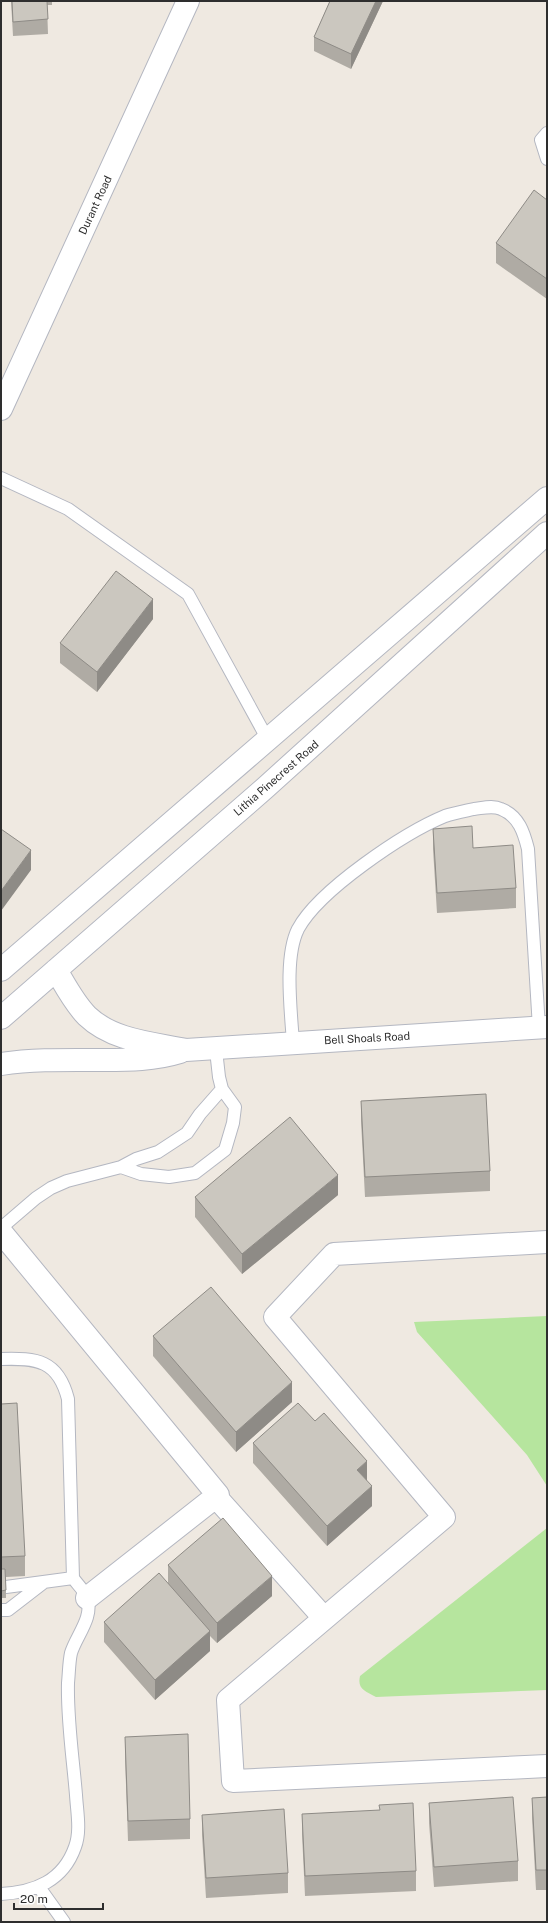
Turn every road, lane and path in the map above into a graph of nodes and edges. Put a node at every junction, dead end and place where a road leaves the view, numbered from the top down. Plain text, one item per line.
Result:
1 (188, 1) edge
2 (547, 133) edge
3 (547, 159) edge
4 (1, 409) edge
5 (1, 478) edge
6 (547, 498) edge
7 (547, 533) edge
8 (268, 740) junction
9 (1, 970) edge
10 (56, 970) junction
11 (1, 1018) edge
12 (543, 1028) edge
13 (293, 1043) junction
14 (186, 1050) junction
15 (216, 1050) junction
16 (1, 1064) edge
17 (222, 1089) junction
18 (121, 1167) junction
19 (1, 1228) edge
20 (1, 1232) edge
21 (547, 1242) edge
22 (1, 1360) edge
23 (216, 1497) junction
24 (73, 1578) junction
25 (43, 1582) junction
26 (6, 1587) edge
27 (87, 1598) junction
28 (1, 1610) edge
29 (324, 1618) junction
30 (547, 1766) edge
31 (39, 1887) junction
32 (1, 1894) edge
33 (64, 1922) edge

1 - 4 street, Durant Road
2 - 3 lane
5 - 8 lane
6 - 8 street
7 - 10 street, Lithia Pinecrest Road
8 - 9 street
10 - 11 street, Lithia Pinecrest Road
10 - 14 street
12 - 13 street, Bell Shoals Road
12 - 13 lane
13 - 15 street, Bell Shoals Road
14 - 15 street, Bell Shoals Road
14 - 16 street
15 - 17 lane
17 - 18 lane
17 - 18 lane
18 - 19 lane
20 - 23 street
21 - 29 street
22 - 24 lane
23 - 27 street
23 - 29 street
24 - 25 lane
24 - 27 lane
25 - 26 lane
25 - 28 lane
27 - 31 lane
29 - 30 street
31 - 32 lane
31 - 33 lane

